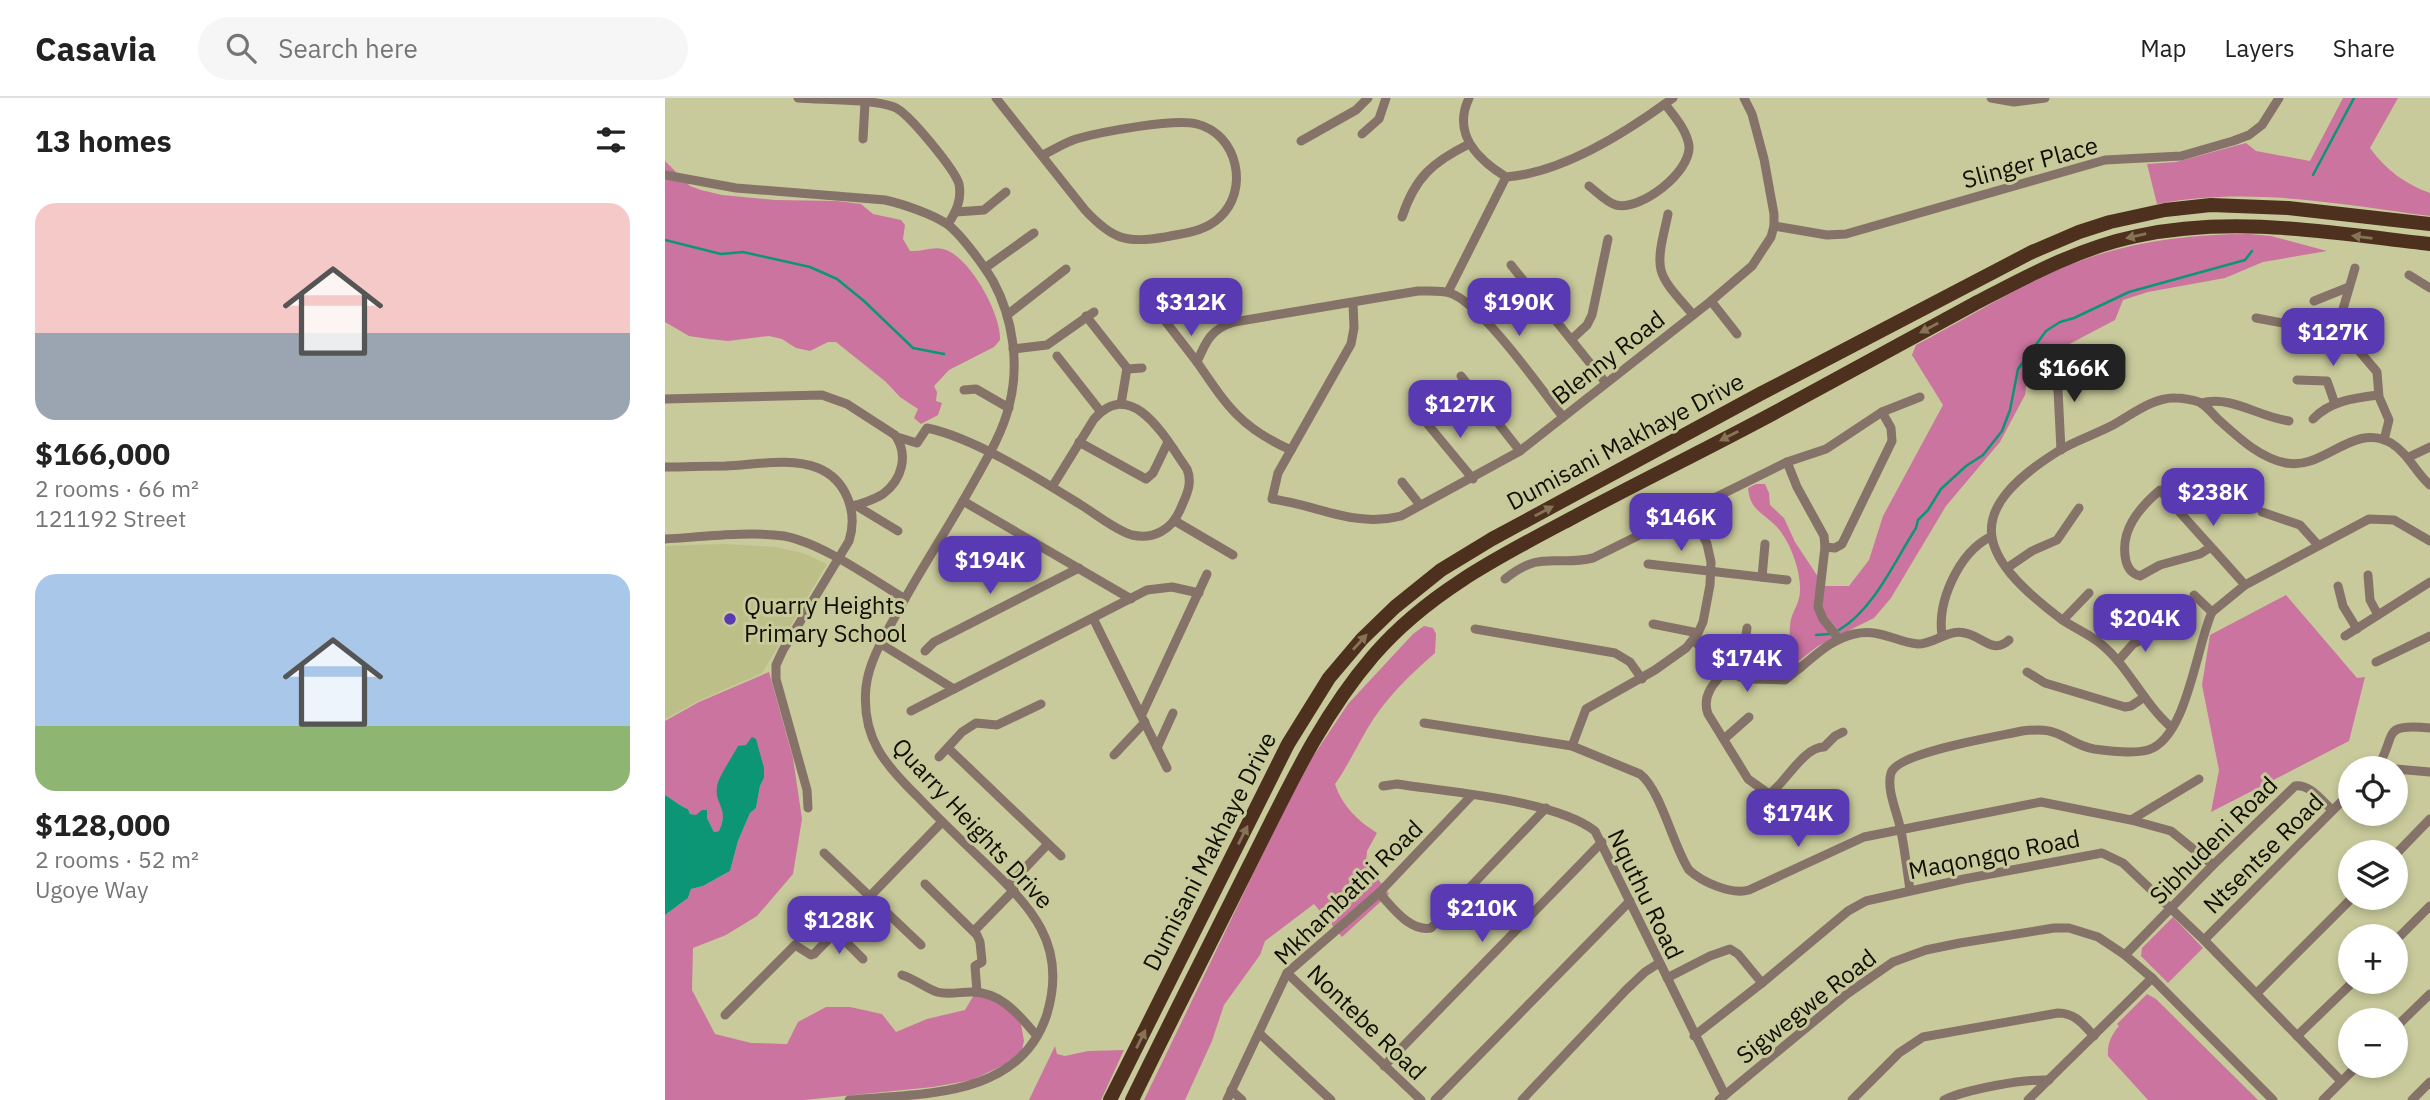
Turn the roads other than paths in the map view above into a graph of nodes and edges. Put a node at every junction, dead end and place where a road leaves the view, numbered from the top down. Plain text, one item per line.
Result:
1 (798, 98) edge
2 (996, 98) edge
3 (1368, 98) edge
4 (1386, 98) edge
5 (1469, 98) edge
6 (1744, 98) edge
7 (1991, 98) edge
8 (2045, 98) edge
9 (2279, 98) edge
10 (844, 99) edge
11 (1669, 101) edge
12 (894, 102) edge
13 (865, 103) junction
14 (1362, 134) dead end
15 (863, 139) dead end
16 (1301, 141) dead end
17 (1469, 144) junction
18 (1043, 155) junction
19 (665, 175) edge
20 (1506, 177) junction
21 (1589, 186) dead end
22 (1006, 192) dead end
23 (956, 212) junction
24 (1668, 214) dead end
25 (1402, 217) dead end
26 (948, 224) junction
27 (2430, 224) edge
28 (1774, 226) junction
29 (1034, 233) dead end
30 (1608, 239) dead end
31 (2430, 244) edge
32 (1511, 265) dead end
33 (985, 268) junction
34 (2355, 268) dead end
35 (1066, 269) dead end
36 (2409, 275) dead end
37 (2349, 287) junction
38 (2430, 288) edge
39 (1448, 292) junction
40 (1711, 301) junction
41 (2314, 301) dead end
42 (1353, 303) junction
43 (1159, 313) dead end
44 (1007, 314) junction
45 (1693, 315) junction
46 (2256, 318) dead end
47 (2339, 328) junction
48 (1737, 334) dead end
49 (1572, 339) junction
50 (1013, 349) junction
51 (1057, 356) dead end
52 (1197, 362) junction
53 (1142, 368) dead end
54 (1127, 369) junction
55 (2048, 371) dead end
56 (1461, 376) dead end
57 (2297, 380) dead end
58 (1606, 383) junction
59 (964, 390) dead end
60 (2378, 395) junction
61 (1920, 397) dead end
62 (665, 399) edge
63 (2201, 403) junction
64 (1121, 404) junction
65 (2335, 404) junction
66 (1009, 408) junction
67 (1101, 412) junction
68 (1882, 412) junction
69 (1563, 417) junction
70 (2313, 419) dead end
71 (1425, 421) dead end
72 (2288, 421) dead end
73 (897, 437) junction
74 (2384, 440) junction
75 (1079, 442) junction
76 (1168, 442) junction
77 (2430, 447) edge
78 (1291, 450) junction
79 (2061, 450) junction
80 (1520, 451) junction
81 (990, 453) junction
82 (2409, 457) junction
83 (1787, 462) junction
84 (665, 467) edge
85 (1473, 479) junction
86 (1402, 482) dead end
87 (2430, 485) edge
88 (1052, 487) junction
89 (963, 502) junction
90 (1420, 505) junction
91 (853, 506) junction
92 (2080, 508) dead end
93 (1691, 510) junction
94 (2262, 512) dead end
95 (1175, 521) junction
96 (898, 531) dead end
97 (1990, 537) junction
98 (665, 539) edge
99 (2430, 541) edge
100 (1765, 544) dead end
101 (938, 545) junction
102 (2318, 545) junction
103 (1825, 547) junction
104 (2211, 547) junction
105 (1233, 555) dead end
106 (837, 559) junction
107 (979, 564) dead end
108 (1648, 564) dead end
109 (1079, 568) junction
110 (2007, 568) junction
111 (1711, 572) junction
112 (1207, 574) dead end
113 (2368, 575) dead end
114 (1762, 577) junction
115 (1505, 579) dead end
116 (1787, 580) dead end
117 (2430, 582) edge
118 (2245, 585) junction
119 (2339, 586) dead end
120 (1199, 593) junction
121 (2089, 593) dead end
122 (2194, 595) dead end
123 (905, 599) junction
124 (1131, 599) junction
125 (2212, 612) junction
126 (2378, 615) junction
127 (1093, 618) junction
128 (2063, 620) junction
129 (1653, 624) dead end
130 (1747, 628) dead end
131 (1475, 629) dead end
132 (2357, 629) junction
133 (2160, 631) dead end
134 (1942, 635) junction
135 (2345, 636) dead end
136 (2430, 636) edge
137 (1696, 637) junction
138 (1838, 639) junction
139 (2009, 640) dead end
140 (881, 644) junction
141 (925, 651) dead end
142 (1809, 660) junction
143 (2118, 661) junction
144 (2376, 662) dead end
145 (1800, 668) dead end
146 (1726, 670) junction
147 (2027, 672) dead end
148 (1642, 679) junction
149 (954, 689) junction
150 (2143, 698) junction
151 (1041, 704) dead end
152 (911, 710) dead end
153 (1173, 713) dead end
154 (1749, 717) dead end
155 (1143, 718) junction
156 (1423, 723) dead end
157 (2172, 728) junction
158 (2430, 728) edge
159 (1843, 732) dead end
160 (1724, 739) junction
161 (1572, 746) junction
162 (949, 748) junction
163 (1157, 748) junction
164 (1114, 755) dead end
165 (2383, 756) edge
166 (939, 757) dead end
167 (1167, 768) dead end
168 (2408, 770) edge
169 (2430, 772) edge
170 (2199, 779) dead end
171 (1383, 786) dead end
172 (1472, 795) junction
173 (2338, 804) edge
174 (808, 808) dead end
175 (1546, 808) junction
176 (2332, 810) junction
177 (2430, 819) edge
178 (2131, 820) junction
179 (942, 821) junction
180 (1901, 828) junction
181 (1602, 842) junction
182 (2408, 842) edge
183 (1048, 844) junction
184 (824, 853) dead end
185 (1061, 856) dead end
186 (2213, 865) junction
187 (925, 884) dead end
188 (1011, 888) junction
189 (1910, 890) junction
190 (1379, 892) junction
191 (869, 896) junction
192 (1630, 901) junction
193 (810, 906) dead end
194 (2430, 906) edge
195 (2170, 909) junction
196 (2340, 910) edge
197 (2408, 928) edge
198 (974, 931) junction
199 (835, 932) junction
200 (2204, 940) junction
201 (921, 945) dead end
202 (2125, 955) junction
203 (863, 959) dead end
204 (1659, 963) junction
205 (1287, 973) junction
206 (902, 975) dead end
207 (1667, 978) junction
208 (2152, 978) junction
209 (1762, 983) junction
210 (977, 992) junction
211 (2257, 993) junction
212 (2341, 994) edge
213 (2430, 994) edge
214 (725, 1015) dead end
215 (2408, 1015) edge
216 (1259, 1033) junction
217 (1694, 1035) junction
218 (1037, 1036) junction
219 (2094, 1036) junction
220 (2297, 1036) junction
221 (1384, 1066) junction
222 (2345, 1078) edge
223 (2049, 1080) junction
224 (2341, 1082) junction
225 (2430, 1082) edge
226 (1231, 1090) junction
227 (1722, 1098) edge
228 (849, 1100) edge
229 (1110, 1100) edge
230 (1132, 1100) edge
231 (1227, 1100) edge
232 (1242, 1100) edge
233 (1331, 1100) edge
234 (1421, 1100) edge
235 (1435, 1100) edge
236 (1523, 1100) edge
237 (1852, 1100) edge
238 (1944, 1100) edge
239 (2028, 1100) edge
240 (2273, 1100) edge
241 (2323, 1100) edge
242 (2412, 1100) edge

1 - 10 street
2 - 18 street
3 - 16 street
4 - 14 street
5 - 17 street
6 - 28 street
7 - 8 street
9 - 28 street, Slinger Place
10 - 13 street
11 - 20 street
11 - 21 street
12 - 13 street
12 - 23 street
13 - 15 street
17 - 20 street
17 - 25 street
18 - 18 street
19 - 26 street, Quarry Heights Drive
20 - 39 street
22 - 23 street
23 - 26 street
24 - 45 street
26 - 33 street, Quarry Heights Drive
229 -> 27 main road, Dumisani Makhaye Drive
28 - 40 street, Blenny Road
29 - 33 street
30 - 49 street
31 -> 230 main road, Dumisani Makhaye Drive
32 - 49 street
33 - 44 street, Quarry Heights Drive
34 - 37 street
35 - 44 street
36 - 38 street
37 - 41 street
37 - 47 street
39 - 42 street
39 - 69 street
40 - 45 street, Blenny Road
40 - 48 street
42 - 52 street
42 - 78 street
43 - 52 street
44 - 50 street, Quarry Heights Drive
45 - 58 street, Blenny Road
46 - 47 street
47 - 60 street
49 - 58 street
50 - 54 street
50 - 66 street, Quarry Heights Drive
51 - 67 street
52 - 78 street
53 - 54 street
54 - 64 street
55 - 79 street
56 - 80 street
57 - 65 street
58 - 69 street, Blenny Road
59 - 66 street
60 - 65 street
60 - 74 street
61 - 68 street
62 - 73 street
63 - 72 street
63 - 74 street
63 - 79 street
64 - 67 street
64 - 76 street
65 - 70 street
66 - 81 street, Quarry Heights Drive
67 - 75 street
68 - 83 street
68 - 103 street
69 - 80 street, Blenny Road
71 - 85 street
73 - 81 street
73 - 91 street
74 - 82 street
75 - 76 street
75 - 88 street
76 - 95 street
77 - 82 street
78 - 90 street, Blenny Road
79 - 97 street
80 - 85 street, Blenny Road
81 - 88 street
81 - 89 street, Quarry Heights Drive
82 - 87 street
83 - 93 street
83 - 103 street
84 - 91 street
85 - 90 street, Blenny Road
86 - 90 street
88 - 95 street
89 - 101 street, Quarry Heights Drive
89 - 109 street
91 - 96 street
91 - 106 street
92 - 110 street
93 - 111 street
93 - 115 street
94 - 102 street
95 - 105 street
97 - 110 street
97 - 134 street
98 - 106 street
99 - 102 street
100 - 114 street
101 - 107 street
101 - 123 street, Quarry Heights Drive
102 - 118 street
103 - 138 street
104 - 104 street
104 - 118 street
106 - 123 street
106 - 174 street
108 - 111 street
109 - 124 street
109 - 141 street
110 - 128 street
111 - 114 street
111 - 137 street
112 - 120 street
113 - 126 street
114 - 116 street
117 - 126 street
118 - 125 street
119 - 132 street
120 - 124 street
120 - 155 street
121 - 128 street
122 - 125 street
123 - 140 street, Quarry Heights Drive
124 - 127 street
125 - 157 street
126 - 132 street
127 - 149 street
127 - 155 street
128 - 143 street
129 - 137 street
130 - 146 street
131 - 148 street
132 - 135 street
133 - 143 street
134 - 138 street
134 - 139 street
136 - 144 street
137 - 146 street
137 - 148 street
138 - 142 street
140 - 149 street
140 - 179 street, Quarry Heights Drive
142 - 145 street
142 - 146 street
143 - 150 street
146 - 160 street
147 - 150 street
148 - 161 street
149 - 152 street
150 - 157 street
151 - 162 street
153 - 163 street
154 - 160 street
155 - 163 street
155 - 164 street
156 - 161 street
157 - 180 street
158 - 165 street
159 - 160 street
161 - 180 street
162 - 166 street
162 - 183 street
163 - 167 street
168 - 169 street
170 - 178 street
171 - 172 street, Nquthu Road
172 - 175 street, Nquthu Road
172 - 190 street, Mkhambathi Road
173 - 176 street, Ntsentse Road
175 - 181 street, Nquthu Road
175 - 190 street
176 - 186 street, Sibhudeni Road
176 - 200 street, Ntsentse Road
177 - 182 street
178 - 180 street
178 - 186 street
179 - 188 street, Quarry Heights Drive
179 - 191 street
180 - 189 street
181 - 192 street, Nquthu Road
181 - 221 street
183 - 185 street
183 - 188 street
184 - 191 street
186 - 195 street, Sibhudeni Road
187 - 198 street
188 - 198 street
188 - 218 street, Quarry Heights Drive
189 - 195 street, Maqongqo Road
189 - 209 street, Maqongqo Road
190 - 205 street, Mkhambathi Road
191 - 199 street
191 - 201 street
192 - 204 street, Nquthu Road
192 - 235 street
193 - 199 street
194 - 197 street
195 - 200 street, Maqongqo Road
195 - 202 street, Sibhudeni Road
196 - 211 street
198 - 210 street
199 - 203 street
199 - 214 street
200 - 211 street, Maqongqo Road
202 - 208 street, Sigwegwe Road
202 - 227 street, Sigwegwe Road
204 - 207 street, Nquthu Road
204 - 236 street
205 - 216 street, Mkhambathi Road
205 - 221 street, Nontebe Road
206 - 210 street
207 - 209 street
207 - 217 street, Nquthu Road
208 - 219 street
208 - 240 street, Sigwegwe Road
209 - 217 street, Maqongqo Road
210 - 218 street
211 - 220 street, Maqongqo Road
212 - 220 street
213 - 215 street
216 - 226 street, Mkhambathi Road
216 - 233 street
217 - 227 street, Nquthu Road
218 - 228 street, Quarry Heights Drive
219 - 223 street
219 - 237 street
220 - 224 street, Maqongqo Road
221 - 234 street, Nontebe Road
222 - 224 street
223 - 238 street
223 - 239 street
224 - 241 street
225 - 242 street
226 - 231 street, Mkhambathi Road
226 - 232 street

